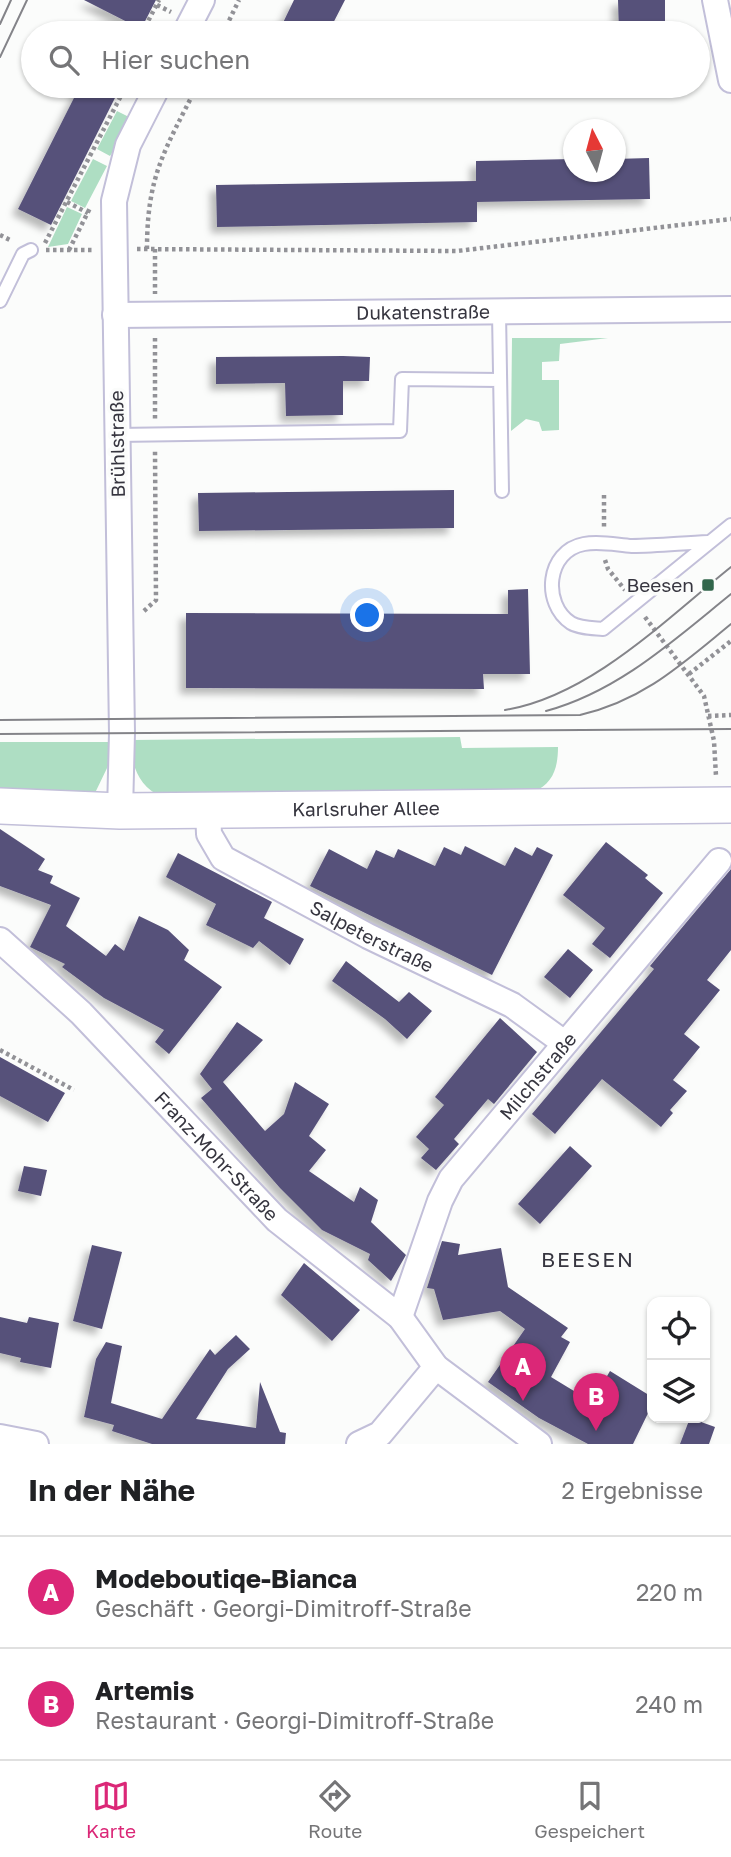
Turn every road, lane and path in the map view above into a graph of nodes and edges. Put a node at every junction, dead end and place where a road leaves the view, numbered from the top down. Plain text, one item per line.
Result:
1 (202, 0) edge
2 (239, 0) edge
3 (715, 0) edge
4 (158, 2) edge
5 (167, 10) dead end
6 (148, 21) edge
7 (191, 21) edge
8 (229, 21) edge
9 (726, 26) edge
10 (731, 80) edge
11 (120, 98) edge
12 (152, 98) edge
13 (191, 98) edge
14 (92, 153) junction
15 (101, 158) dead end
16 (66, 202) junction
17 (88, 213) dead end
18 (731, 219) edge
19 (0, 235) edge
20 (148, 249) junction
21 (31, 250) joint
22 (115, 250) junction
23 (0, 301) edge
24 (731, 309) edge
25 (499, 313) junction
26 (116, 315) junction
27 (500, 380) junction
28 (117, 435) junction
29 (502, 491) dead end
30 (604, 495) dead end
31 (731, 525) edge
32 (708, 542) junction
33 (605, 544) junction
34 (634, 602) junction
35 (731, 641) edge
36 (689, 674) junction
37 (731, 715) edge
38 (708, 716) junction
39 (724, 805) edge
40 (0, 806) edge
41 (208, 810) junction
42 (120, 811) junction
43 (719, 861) dead end
44 (0, 940) edge
45 (563, 1042) junction
46 (0, 1050) edge
47 (74, 1090) dead end
48 (400, 1317) junction
49 (436, 1367) junction
50 (0, 1437) edge
51 (36, 1444) edge
52 (359, 1444) edge
53 (539, 1444) edge

1 - 7 street
2 - 8 path
3 - 9 street
4 - 5 path
4 - 6 path
9 - 10 street
11 - 14 path
12 - 22 street, Brühlstraße
13 - 20 path
14 - 15 path
14 - 16 path
16 - 17 path
16 - 22 path
18 - 20 path
19 - 21 path
20 - 22 path
21 - 23 lane
22 - 26 street, Brühlstraße
24 - 25 street, Dukatenstraße
25 - 26 street, Dukatenstraße
25 - 27 lane
26 - 28 street, Brühlstraße
27 - 28 lane
27 - 29 lane
28 - 42 street, Brühlstraße
30 - 33 path
31 - 32 lane
32 - 33 lane
32 - 34 lane
33 - 34 path
33 - 34 lane
34 - 36 path
35 - 36 path
36 - 38 path
37 - 38 path
38 - 39 path
39 - 41 street, Karlsruher Allee
40 - 42 street, Karlsruher Allee
41 - 42 street, Karlsruher Allee
41 - 45 street, Salpeterstraße
43 - 45 street, Milchstraße
44 - 48 street, Franz-Mohr-Straße
45 - 48 street, Milchstraße
46 - 47 path
48 - 49 street, Franz-Mohr-Straße
49 - 52 street
49 - 53 street, Franz-Mohr-Straße
50 - 51 street

